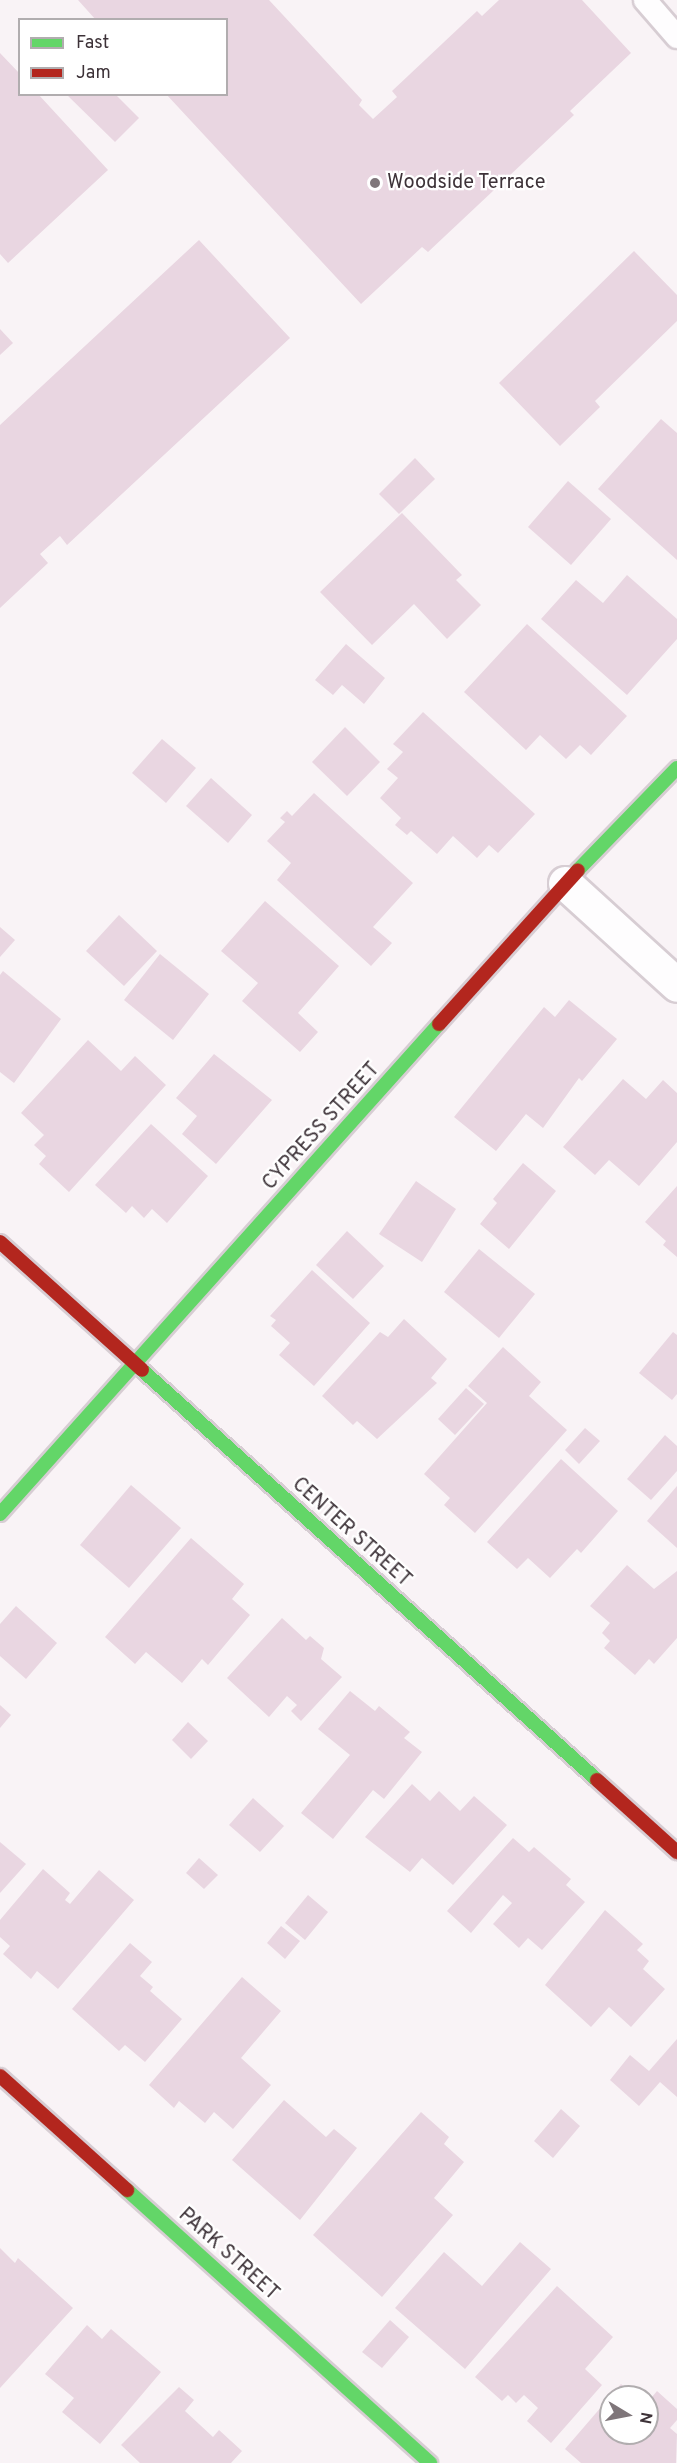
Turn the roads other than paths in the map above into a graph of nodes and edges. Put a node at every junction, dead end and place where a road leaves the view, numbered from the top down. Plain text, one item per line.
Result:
1 (645, 0) edge
2 (677, 37) edge
3 (677, 768) edge
4 (565, 883) junction
5 (677, 985) edge
6 (0, 1242) edge
7 (136, 1365) junction
8 (0, 1514) edge
9 (677, 1852) edge
10 (0, 2076) edge
11 (430, 2463) edge

1 - 2 lane
3 - 4 street, CYPRESS STREET
4 - 5 street
4 - 7 street, CYPRESS STREET
6 - 7 street, CENTER STREET
7 - 8 street, CYPRESS STREET
7 - 9 street, CENTER STREET
10 - 11 street, PARK STREET

